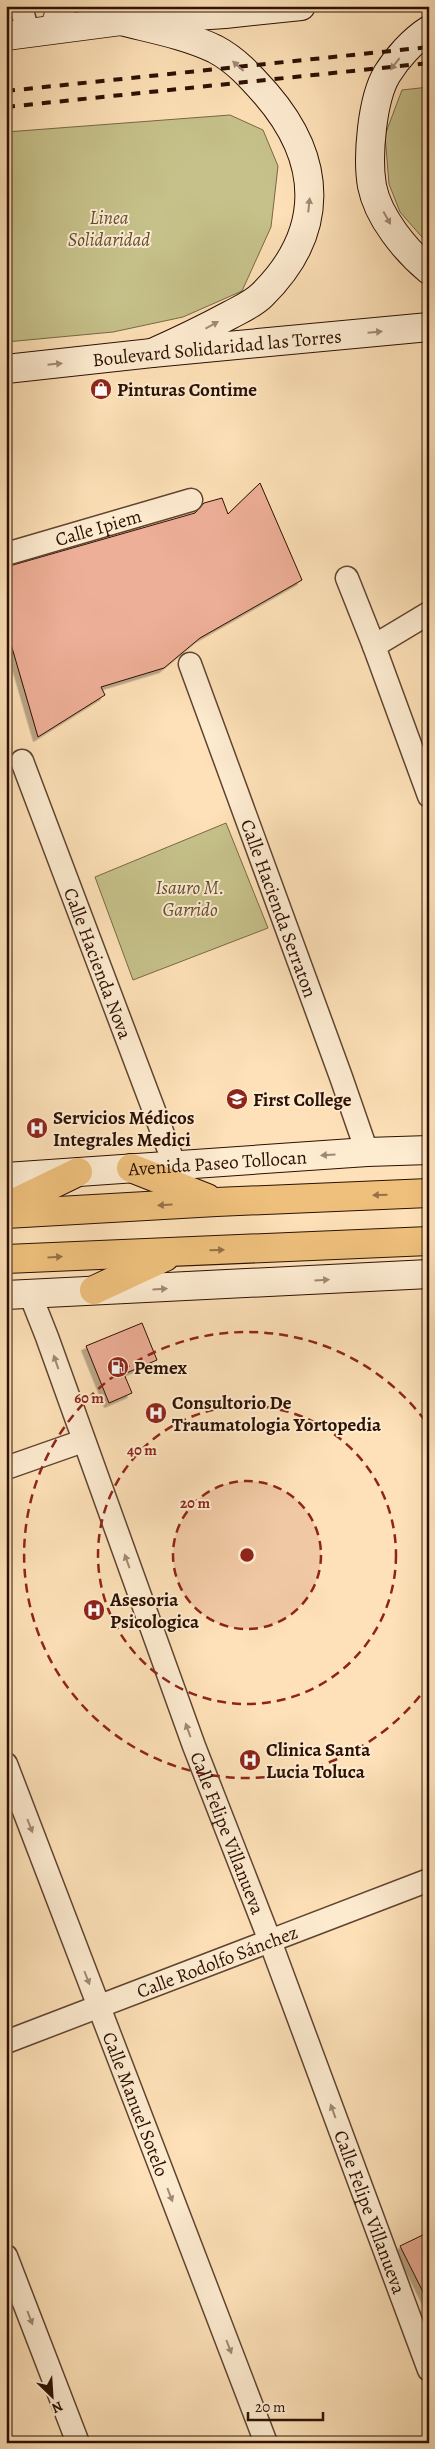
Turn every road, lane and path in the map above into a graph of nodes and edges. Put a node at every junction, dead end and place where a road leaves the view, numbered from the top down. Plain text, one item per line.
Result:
1 (21, 6) edge
2 (301, 6) edge
3 (224, 10) edge
4 (121, 21) junction
5 (37, 26) edge
6 (429, 30) edge
7 (429, 270) edge
8 (429, 327) edge
9 (152, 353) junction
10 (6, 369) edge
11 (191, 500) dead end
12 (6, 554) edge
13 (347, 578) dead end
14 (429, 613) edge
15 (374, 646) junction
16 (190, 664) dead end
17 (22, 761) dead end
18 (429, 796) edge
19 (429, 1150) edge
20 (367, 1152) junction
21 (175, 1166) junction
22 (131, 1168) junction
23 (78, 1172) junction
24 (6, 1177) edge
25 (429, 1193) edge
26 (216, 1202) junction
27 (6, 1207) edge
28 (6, 1214) edge
29 (429, 1241) edge
30 (176, 1252) junction
31 (6, 1259) edge
32 (429, 1274) edge
33 (94, 1290) junction
34 (18, 1294) edge
35 (84, 1441) junction
36 (6, 1468) edge
37 (6, 1764) edge
38 (428, 1883) edge
39 (270, 1941) junction
40 (98, 2007) junction
41 (6, 2042) edge
42 (6, 2256) edge
43 (429, 2370) edge
44 (78, 2443) edge
45 (266, 2443) edge

1 - 5 street
2 - 3 main road
3 - 4 main road
4 - 5 main road
9 -> 4 main road
6 -> 7 main road
9 -> 8 main road, Boulevard Solidaridad las Torres
10 -> 9 main road, Boulevard Solidaridad las Torres
11 - 12 street, Calle Ipiem
13 - 15 street
14 - 15 street
15 - 18 street
16 - 20 street, Calle Hacienda Serraton
17 - 21 street, Calle Hacienda Nova
19 - 20 main road, Avenida Paseo Tollocan
20 -> 21 main road, Avenida Paseo Tollocan
21 - 22 main road, Avenida Paseo Tollocan
22 - 23 main road, Avenida Paseo Tollocan
22 - 26 highway
23 - 24 main road, Avenida Paseo Tollocan
23 - 27 highway
25 -> 26 highway, Avenida Paseo Tollocan
26 -> 28 highway, Avenida Paseo Tollocan
30 -> 29 highway
31 -> 30 highway
30 - 33 highway
33 -> 32 main road
33 - 34 main road
35 -> 34 street, Calle Felipe Villanueva
35 - 36 street
39 -> 35 street, Calle Felipe Villanueva
37 -> 40 street, Calle Manuel Sotelo
38 - 39 street, Calle Rodolfo Sánchez
39 - 40 street, Calle Rodolfo Sánchez
43 -> 39 street, Calle Felipe Villanueva
40 - 41 street, Calle Rodolfo Sánchez
40 -> 45 street, Calle Manuel Sotelo
42 -> 44 street

